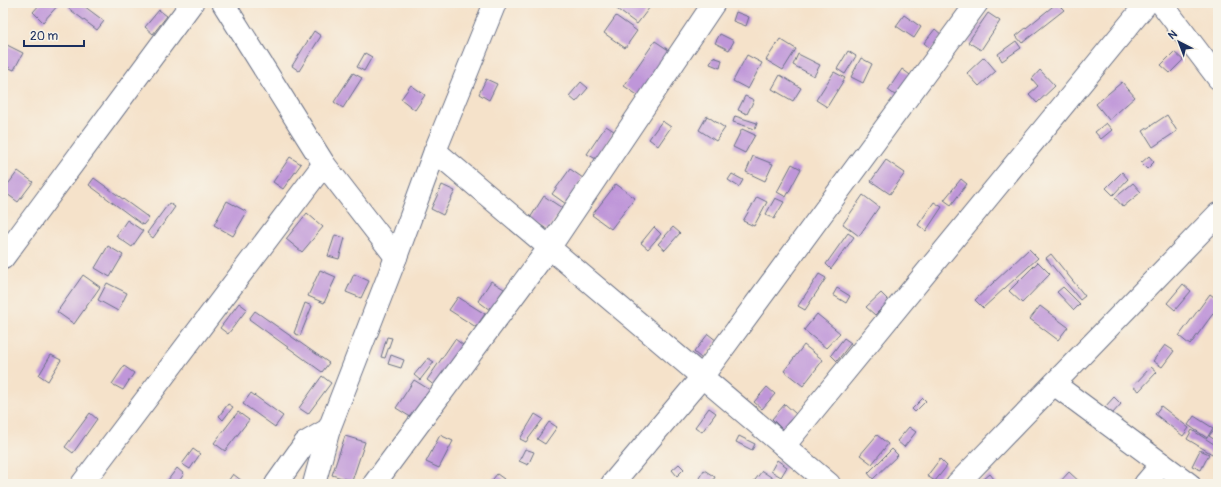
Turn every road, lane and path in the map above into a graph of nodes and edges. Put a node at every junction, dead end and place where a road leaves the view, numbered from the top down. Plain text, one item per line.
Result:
1 (192, 3) edge
2 (223, 3) edge
3 (495, 3) edge
4 (714, 3) edge
5 (977, 3) edge
6 (1146, 3) edge
7 (1161, 3) edge
8 (1218, 78) edge
9 (435, 151) junction
10 (324, 164) junction
11 (1218, 214) edge
12 (549, 248) junction
13 (396, 257) junction
14 (3, 258) edge
15 (702, 377) junction
16 (1054, 384) junction
17 (329, 429) junction
18 (784, 446) junction
19 (1162, 464) junction
20 (82, 484) edge
21 (276, 484) edge
22 (314, 484) edge
23 (374, 484) edge
24 (612, 484) edge
25 (829, 484) edge
26 (958, 484) edge
27 (1145, 484) edge
28 (1189, 484) edge

1 - 14 street
2 - 10 street
3 - 9 street
4 - 12 street
5 - 15 street
6 - 18 street
7 - 8 street
9 - 12 street
9 - 13 street
10 - 13 street
10 - 20 street
11 - 16 street
12 - 15 street
12 - 23 street
13 - 17 street
15 - 18 street
15 - 24 street
16 - 19 street
16 - 26 street
17 - 21 street
17 - 22 street
18 - 25 street
19 - 27 street
19 - 28 street

